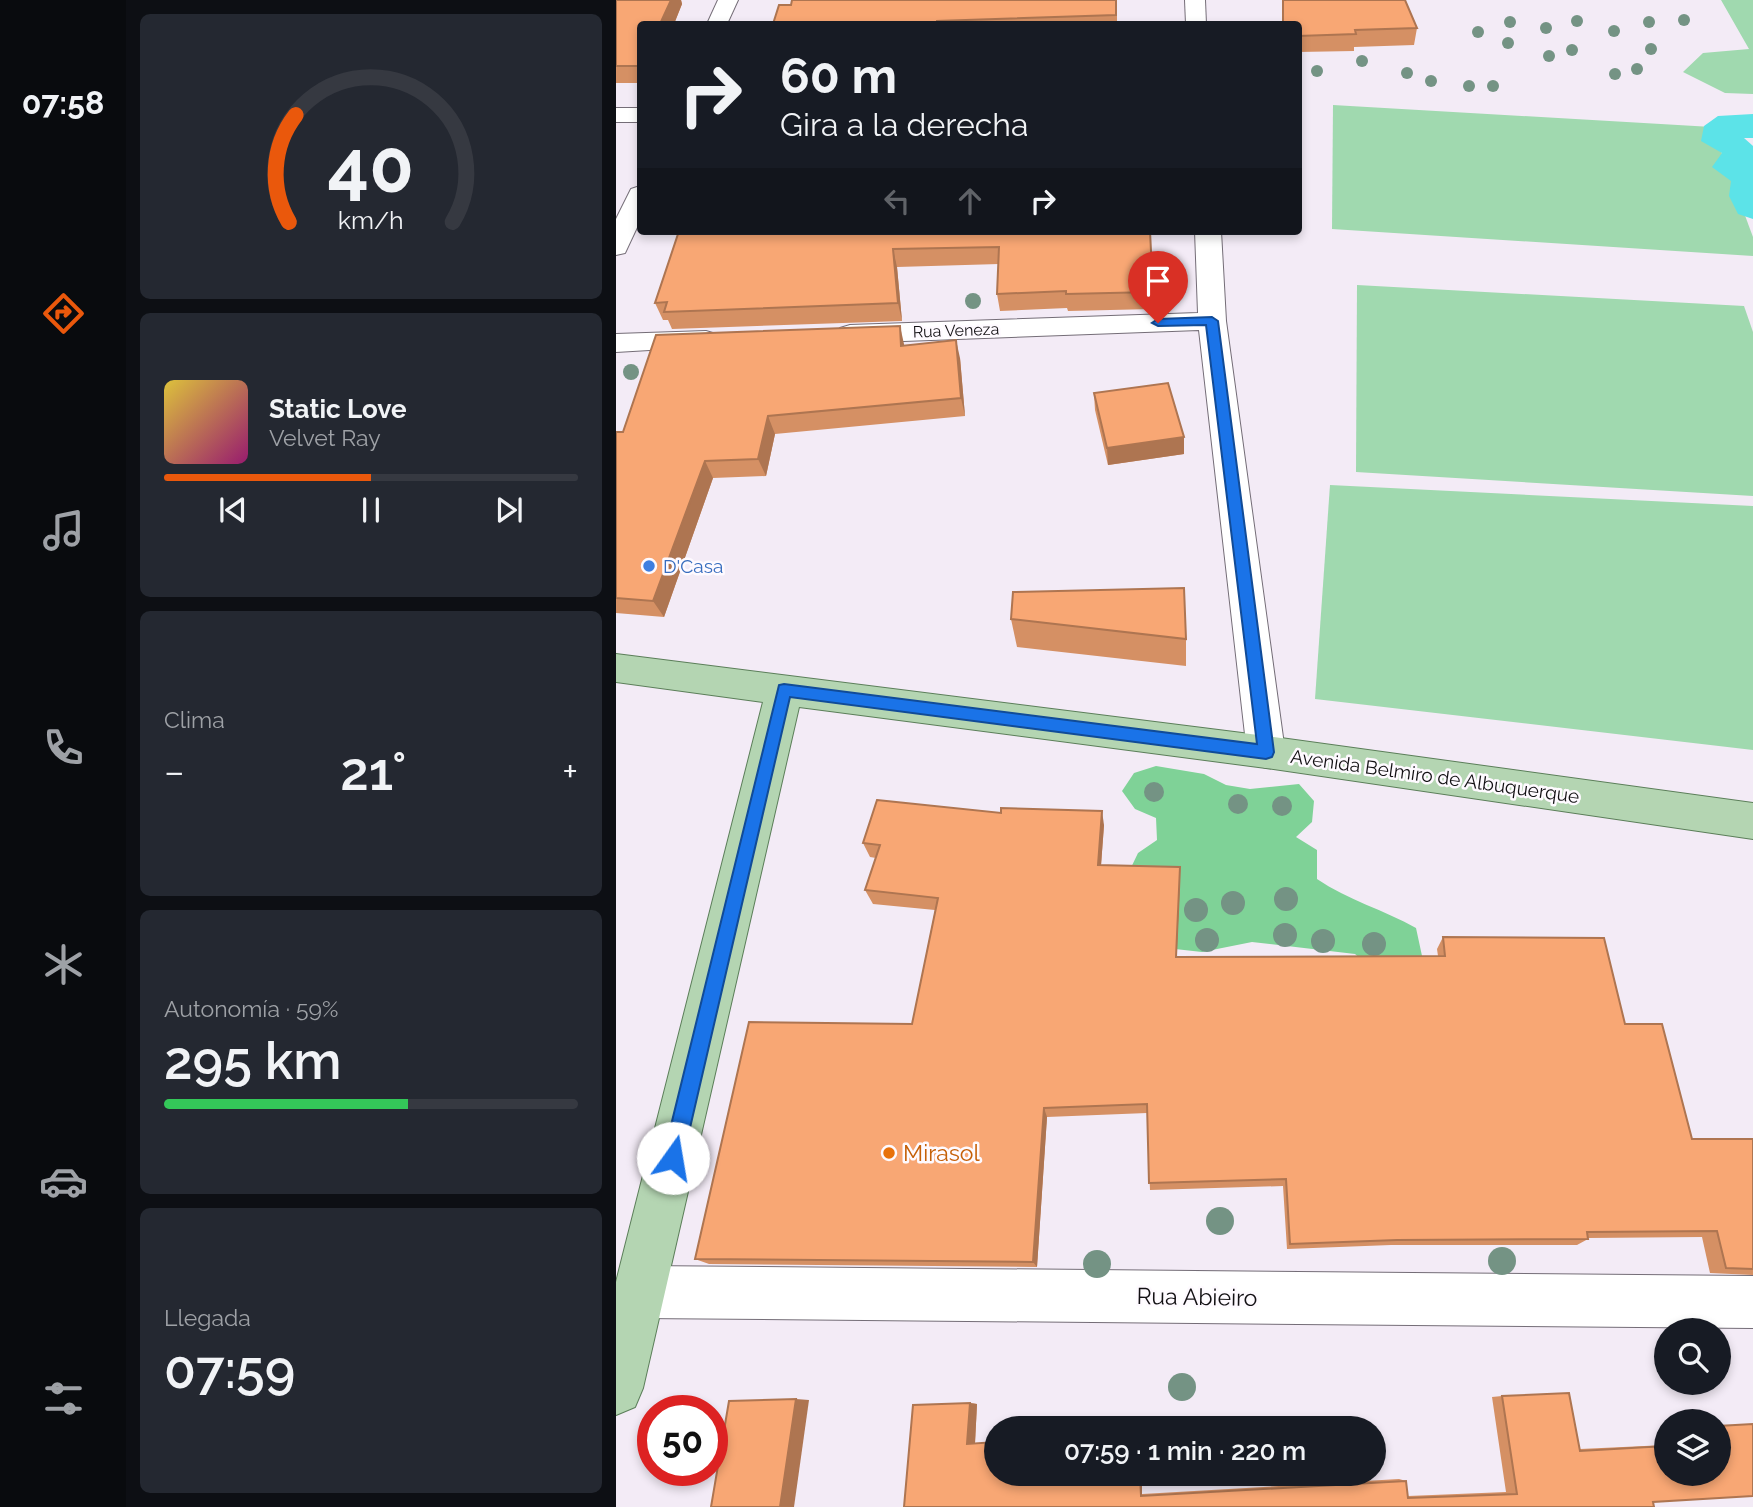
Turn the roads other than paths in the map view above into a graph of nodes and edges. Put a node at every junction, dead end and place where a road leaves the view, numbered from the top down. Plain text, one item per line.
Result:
1 (728, 0) edge
2 (1195, 0) edge
3 (718, 21) edge
4 (1196, 21) edge
5 (637, 115) edge
6 (616, 116) edge
7 (637, 201) edge
8 (1208, 235) edge
9 (616, 247) edge
10 (1212, 321) junction
11 (824, 335) edge
12 (727, 339) edge
13 (616, 343) edge
14 (616, 668) edge
15 (784, 690) junction
16 (1266, 752) junction
17 (1753, 821) edge
18 (641, 1292) junction
19 (1753, 1302) edge
20 (616, 1388) edge

1 - 3 street
2 - 4 street
5 - 6 street
7 - 9 street
8 - 10 street
10 - 11 street, Rua Veneza
10 - 16 street
12 - 13 street
14 - 15 main road, Avenida Belmiro de Albuquerque
15 - 16 main road, Avenida Belmiro de Albuquerque
15 - 18 main road
16 - 17 main road, Avenida Belmiro de Albuquerque
18 - 19 street, Rua Abieiro
18 - 20 main road

